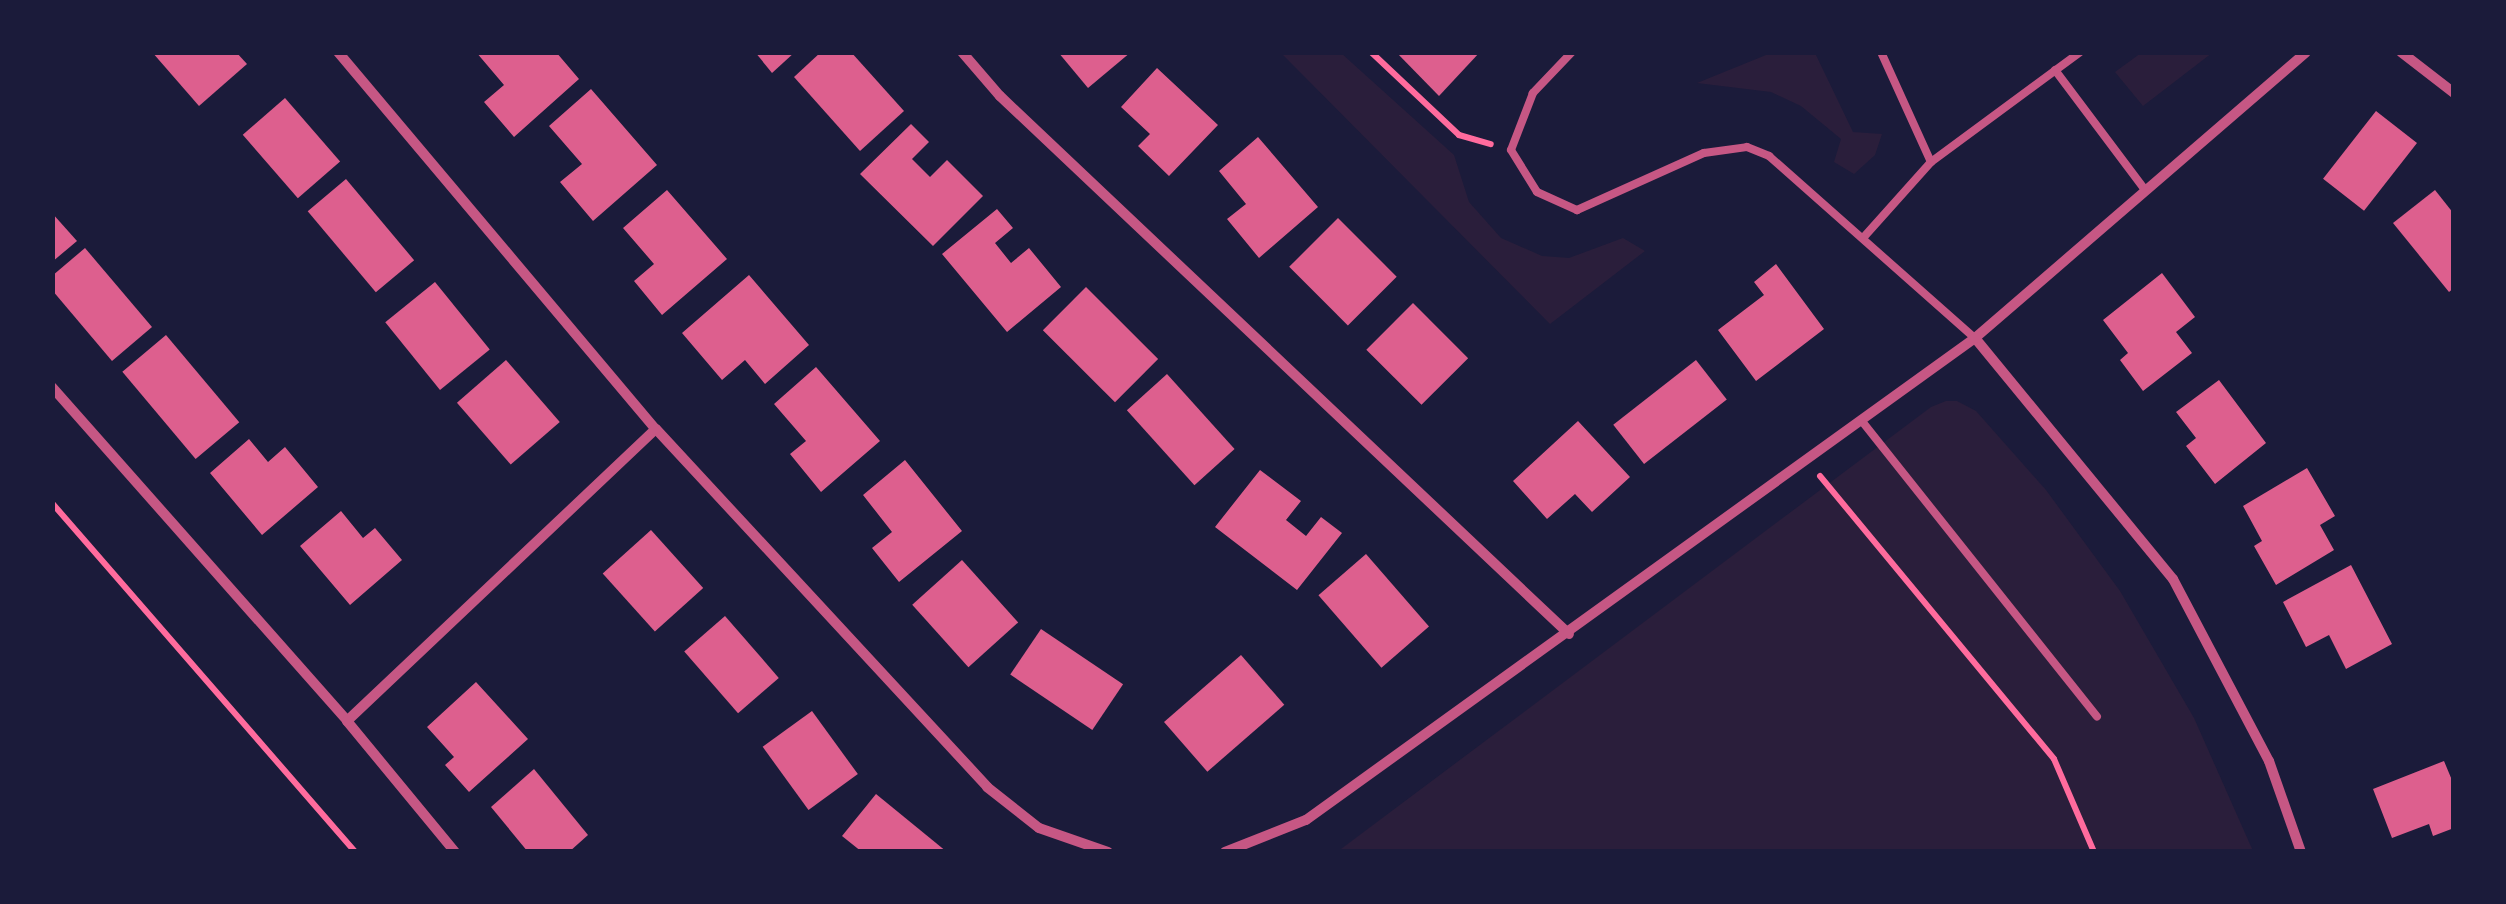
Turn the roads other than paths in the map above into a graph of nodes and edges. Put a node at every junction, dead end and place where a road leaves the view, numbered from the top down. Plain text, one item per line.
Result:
1 (338, 52) edge
2 (962, 52) edge
3 (1572, 52) edge
4 (1881, 52) edge
5 (2080, 52) edge
6 (2306, 52) edge
7 (2401, 52) edge
8 (2055, 70) junction
9 (2454, 93) edge
10 (1932, 162) junction
11 (2146, 191) junction
12 (1863, 238) junction
13 (1975, 338) junction
14 (52, 387) edge
15 (1861, 420) junction
16 (656, 429) junction
17 (1570, 634) junction
18 (2097, 717) dead end
19 (347, 721) junction
20 (455, 852) edge
21 (1108, 852) edge
22 (1226, 852) edge
23 (2301, 852) edge

1 - 16 street
2 - 17 street
3 - 12 lane
4 - 10 lane
5 - 8 lane
6 - 11 street
7 - 9 street
8 - 10 lane
8 - 11 lane
10 - 12 lane
11 - 13 street
12 - 13 lane
13 - 15 street
13 - 23 street
14 - 19 street
15 - 17 street
15 - 18 lane
16 - 19 street
16 - 21 street
17 - 22 street
19 - 20 street

